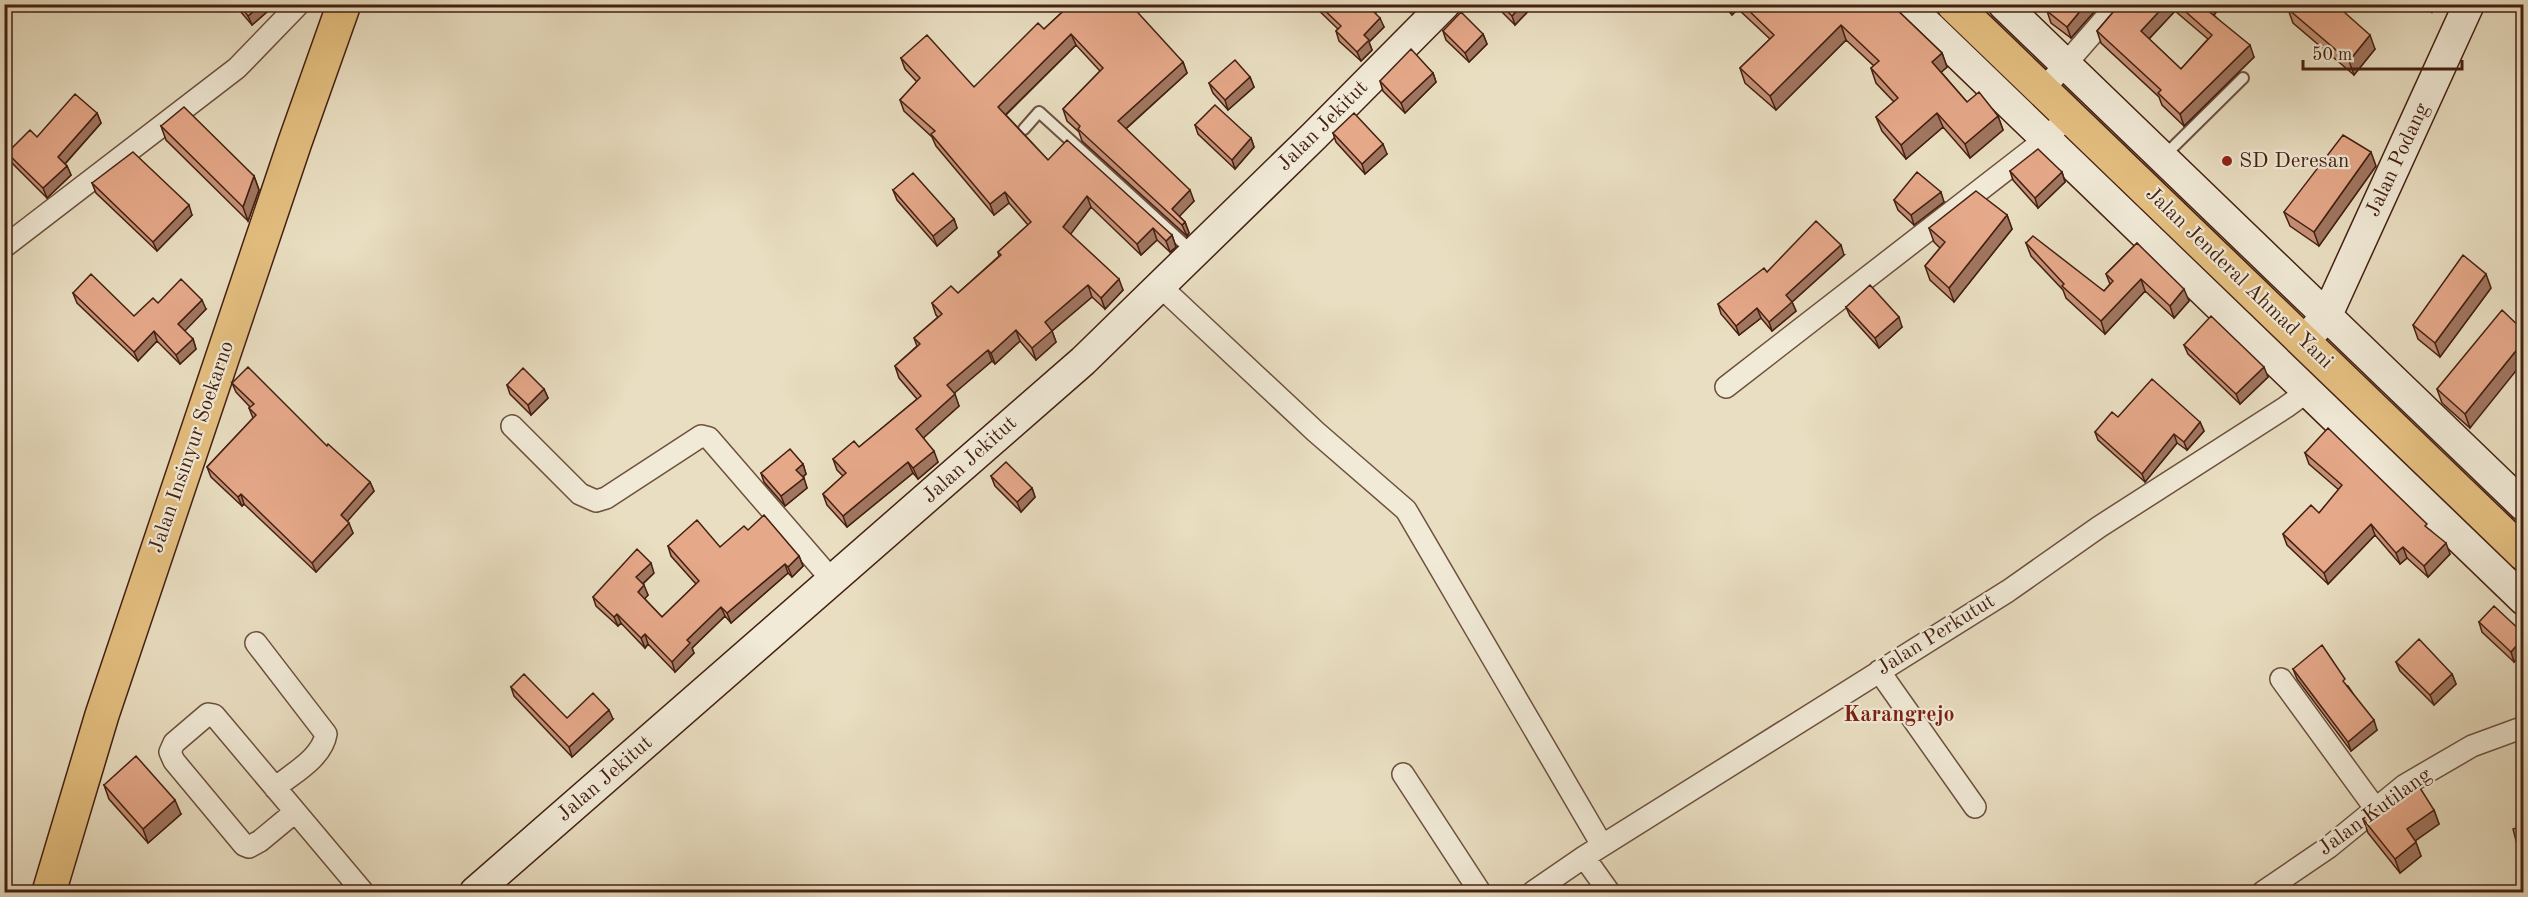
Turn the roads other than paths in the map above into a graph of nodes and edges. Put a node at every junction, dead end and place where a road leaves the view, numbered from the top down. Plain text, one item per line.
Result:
1 (298, 4) edge
2 (344, 4) edge
3 (1445, 4) edge
4 (1906, 4) edge
5 (1953, 4) edge
6 (2003, 4) edge
7 (2118, 4) edge
8 (2469, 4) edge
9 (2066, 66) junction
10 (2243, 78) dead end
11 (2043, 90) junction
12 (2069, 114) junction
13 (1024, 129) dead end
14 (2047, 138) junction
15 (2163, 158) junction
16 (4, 247) edge
17 (1194, 253) junction
18 (1160, 286) junction
19 (2327, 315) junction
20 (2305, 341) junction
21 (2332, 367) junction
22 (1726, 387) dead end
23 (2308, 391) junction
24 (512, 426) dead end
25 (2523, 506) edge
26 (2523, 554) edge
27 (832, 580) junction
28 (2523, 600) edge
29 (256, 643) dead end
30 (1879, 671) junction
31 (2282, 679) dead end
32 (2523, 727) edge
33 (1403, 774) dead end
34 (275, 788) junction
35 (1975, 807) dead end
36 (2375, 807) junction
37 (295, 812) junction
38 (1602, 846) junction
39 (1584, 857) junction
40 (49, 892) edge
41 (363, 892) edge
42 (475, 892) edge
43 (1480, 892) edge
44 (1533, 892) edge
45 (1609, 892) edge
46 (2264, 892) edge

1 - 16 street
2 - 40 main road, Jalan Insinyur Soekarno
3 - 17 street, Jalan Jekitut
4 - 14 street
5 - 11 main road, Jalan Jenderal Ahmad Yani
6 - 9 street
7 - 9 street
8 - 19 street, Jalan Podang
9 - 11 street
9 - 15 street
10 - 15 lane
11 - 12 main road, Jalan Jenderal Ahmad Yani
12 - 14 street
12 - 20 main road, Jalan Jenderal Ahmad Yani
13 - 17 lane
14 - 22 street
14 - 23 street
15 - 19 street
17 - 18 street, Jalan Jekitut
18 - 27 street, Jalan Jekitut
18 - 38 street
19 - 20 street, Jalan Podang
19 - 25 street
20 - 21 main road, Jalan Jenderal Ahmad Yani
21 - 23 street, Jalan Perkutut
21 - 26 main road, Jalan Jenderal Ahmad Yani
23 - 28 street
23 - 30 street, Jalan Perkutut
24 - 27 street
27 - 42 street, Jalan Jekitut
29 - 34 street
30 - 35 street
30 - 38 street, Jalan Perkutut
31 - 36 street
32 - 36 street, Jalan Kutilang
33 - 43 street
34 - 37 street
34 - 37 street
36 - 46 street, Jalan Kutilang
37 - 41 street
38 - 39 street, Jalan Perkutut
39 - 44 street, Jalan Perkutut
39 - 45 street

